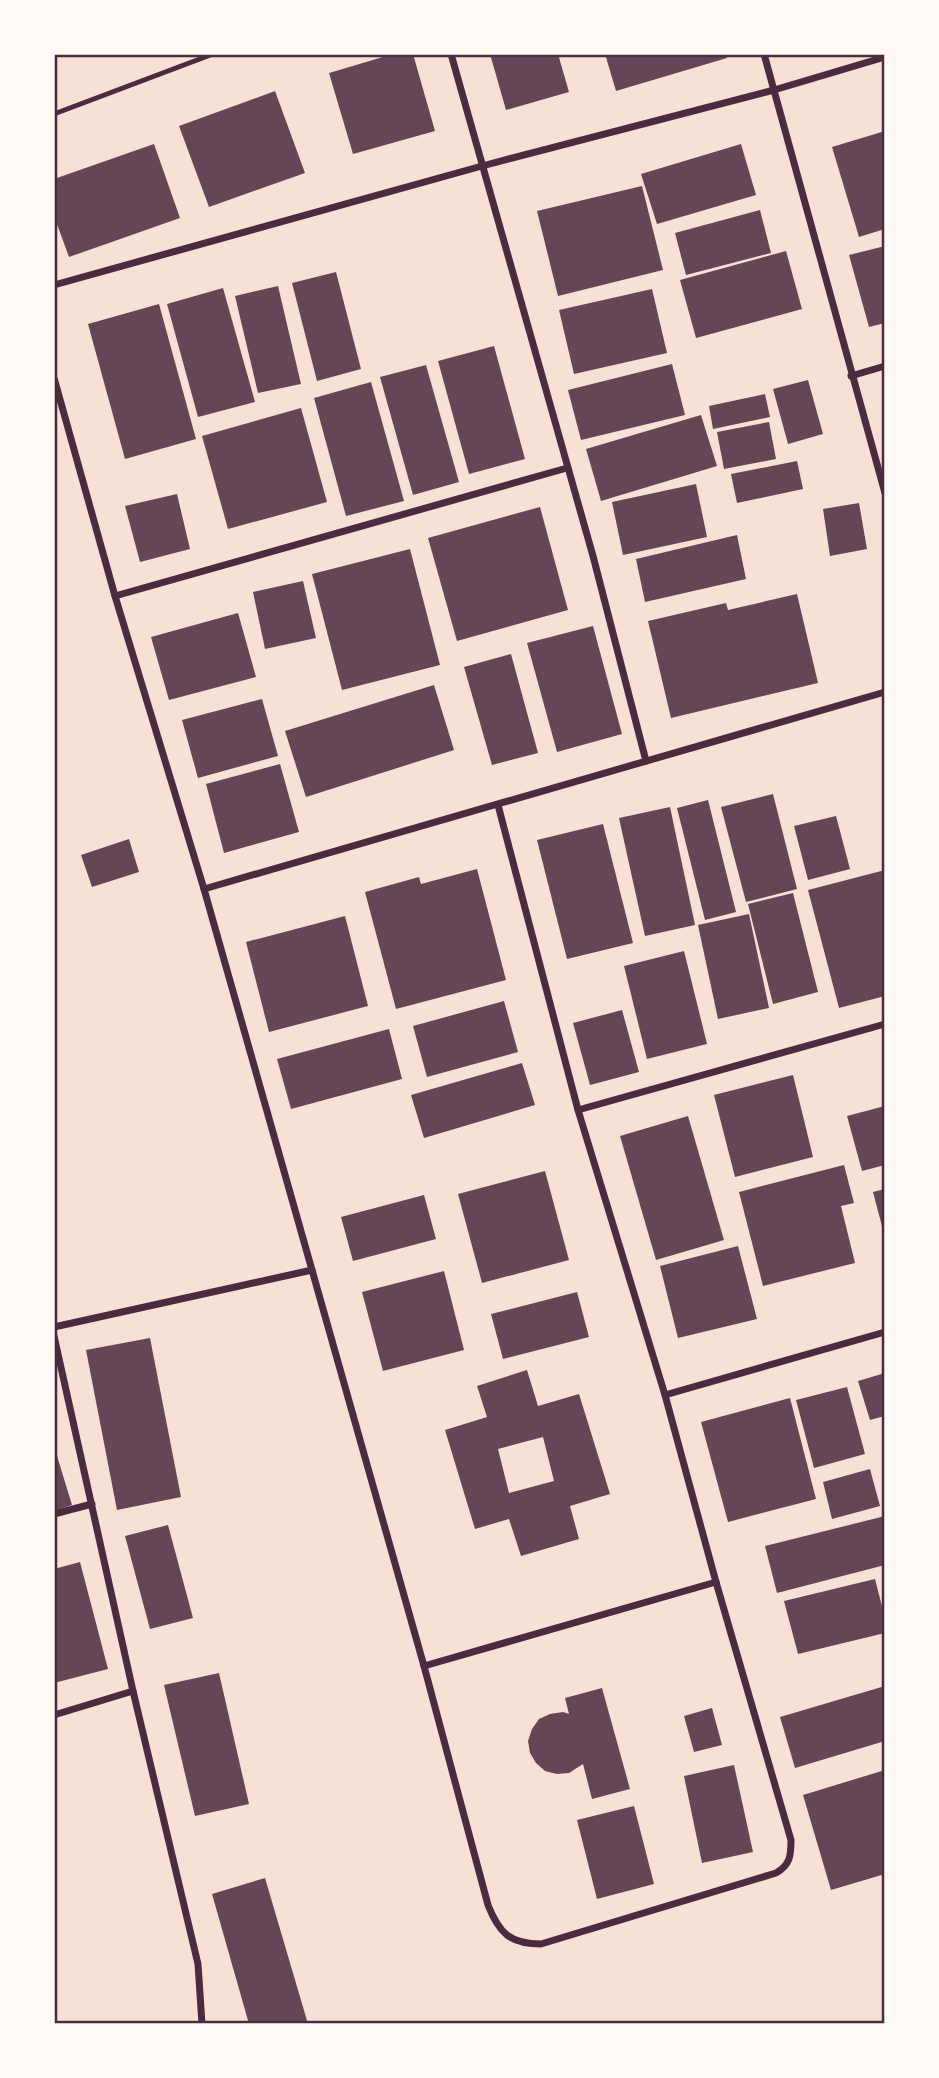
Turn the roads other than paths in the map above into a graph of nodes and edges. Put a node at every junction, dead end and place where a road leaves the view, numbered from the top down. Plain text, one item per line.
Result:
1 (213, 54) edge
2 (451, 54) edge
3 (764, 54) edge
4 (885, 57) edge
5 (774, 90) junction
6 (54, 114) edge
7 (482, 166) junction
8 (54, 285) edge
9 (885, 366) edge
10 (851, 376) junction
11 (54, 378) edge
12 (567, 468) junction
13 (885, 493) edge
14 (115, 596) junction
15 (885, 692) edge
16 (646, 761) junction
17 (498, 805) junction
18 (204, 889) junction
19 (885, 1024) edge
20 (578, 1110) junction
21 (312, 1270) junction
22 (54, 1327) edge
23 (885, 1332) edge
24 (54, 1336) edge
25 (665, 1395) junction
26 (92, 1504) junction
27 (54, 1514) edge
28 (716, 1581) junction
29 (424, 1666) junction
30 (133, 1691) junction
31 (54, 1715) edge
32 (202, 2024) edge

1 - 6 lane
2 - 7 street
3 - 5 street
4 - 5 street
5 - 7 street
5 - 10 street
7 - 8 street
7 - 12 street
9 - 10 street
10 - 13 street
11 - 14 street
12 - 14 street
12 - 16 street
14 - 18 street
15 - 16 street
16 - 17 street
17 - 18 street
17 - 20 street
18 - 21 street
19 - 20 street
20 - 25 street
21 - 22 street
21 - 29 street
23 - 25 street
24 - 26 street
25 - 28 street
26 - 27 street
26 - 30 street
28 - 29 street
28 - 29 street
30 - 31 street
30 - 32 street

